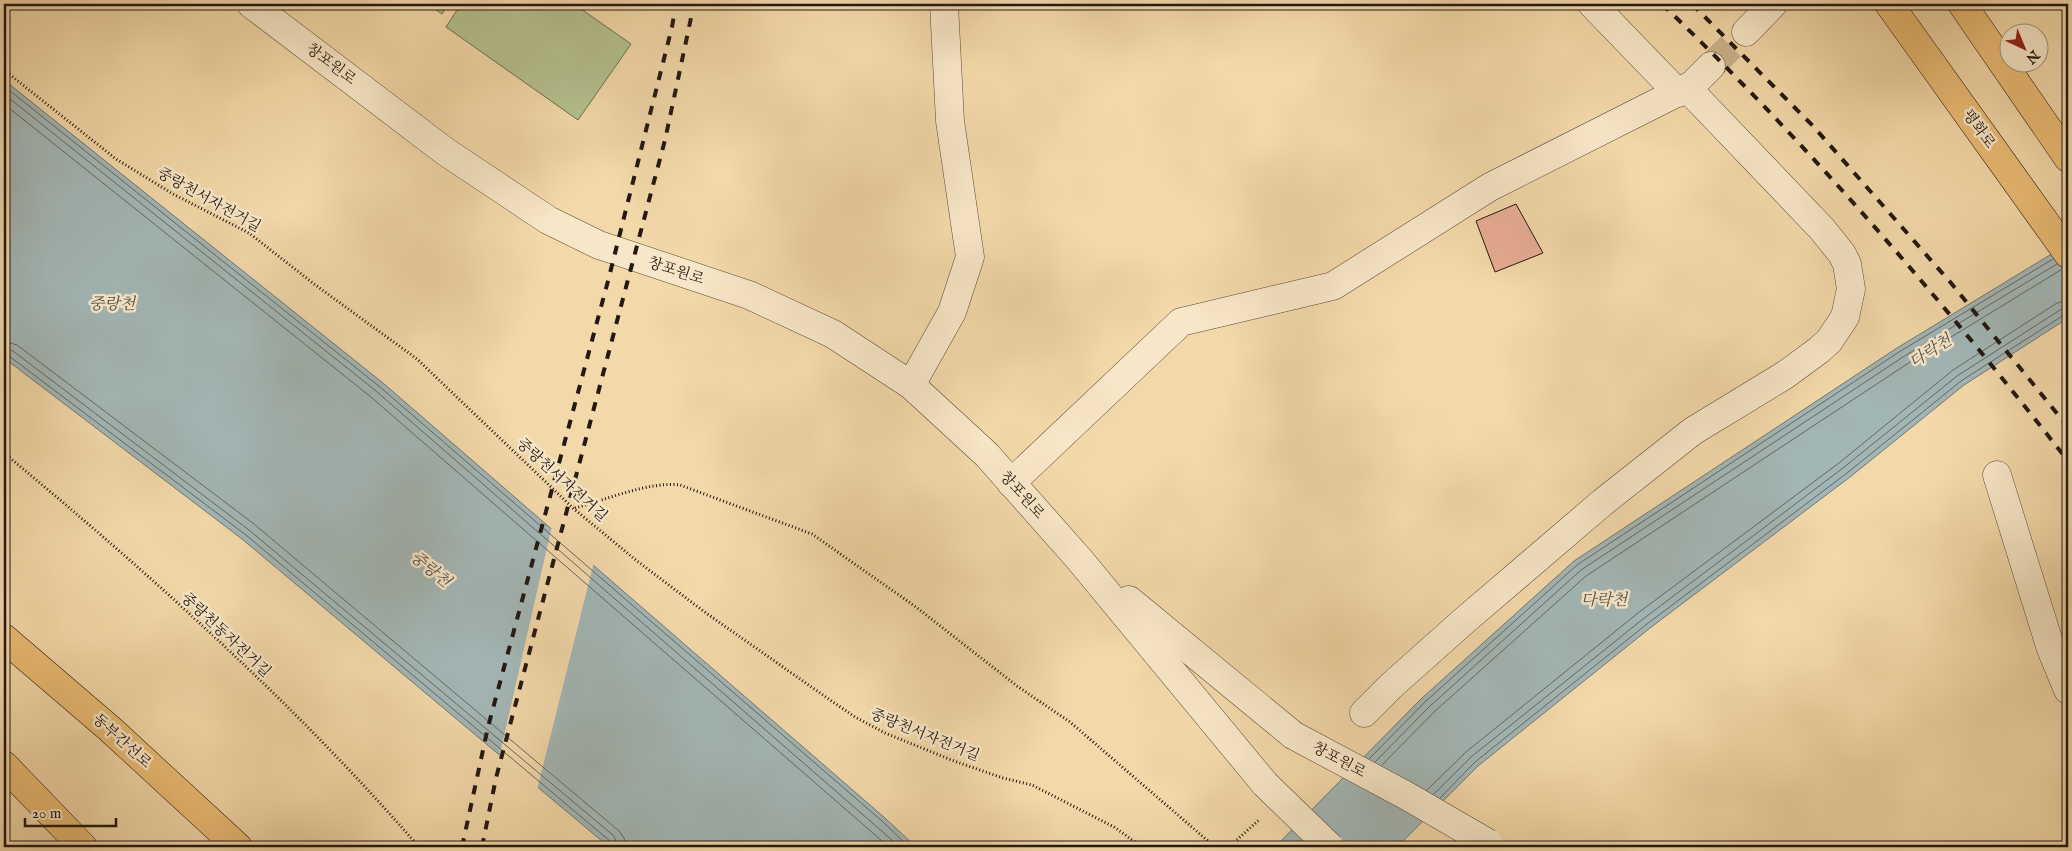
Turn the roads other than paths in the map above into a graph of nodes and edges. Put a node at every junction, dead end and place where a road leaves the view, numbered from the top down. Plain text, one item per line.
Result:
1 (251, 4) edge
2 (944, 4) edge
3 (1592, 4) edge
4 (1773, 4) edge
5 (1889, 4) edge
6 (1962, 4) edge
7 (1746, 32) tunnel mouth
8 (1711, 66) tunnel mouth
9 (1685, 89) junction
10 (2068, 156) edge
11 (2068, 254) edge
12 (911, 385) junction
13 (1997, 475) dead end
14 (1011, 483) junction
15 (1079, 559) junction
16 (4, 638) edge
17 (2068, 690) edge
18 (1364, 713) dead end
19 (4, 765) edge
20 (1491, 845) edge
21 (83, 847) edge
22 (238, 847) edge
23 (1330, 847) edge

1 - 12 street, 창포원로
2 - 12 street
3 - 9 street
4 - 7 street
5 - 11 main road, 평화로
6 - 10 main road
8 - 9 street
9 - 14 street
9 - 18 street
12 - 14 street, 창포원로
13 - 17 street
14 - 15 street, 창포원로
15 - 20 street, 창포원로, bridge
15 - 23 street, 창포원로, bridge
16 - 22 main road, 동부간선로
19 - 21 main road

